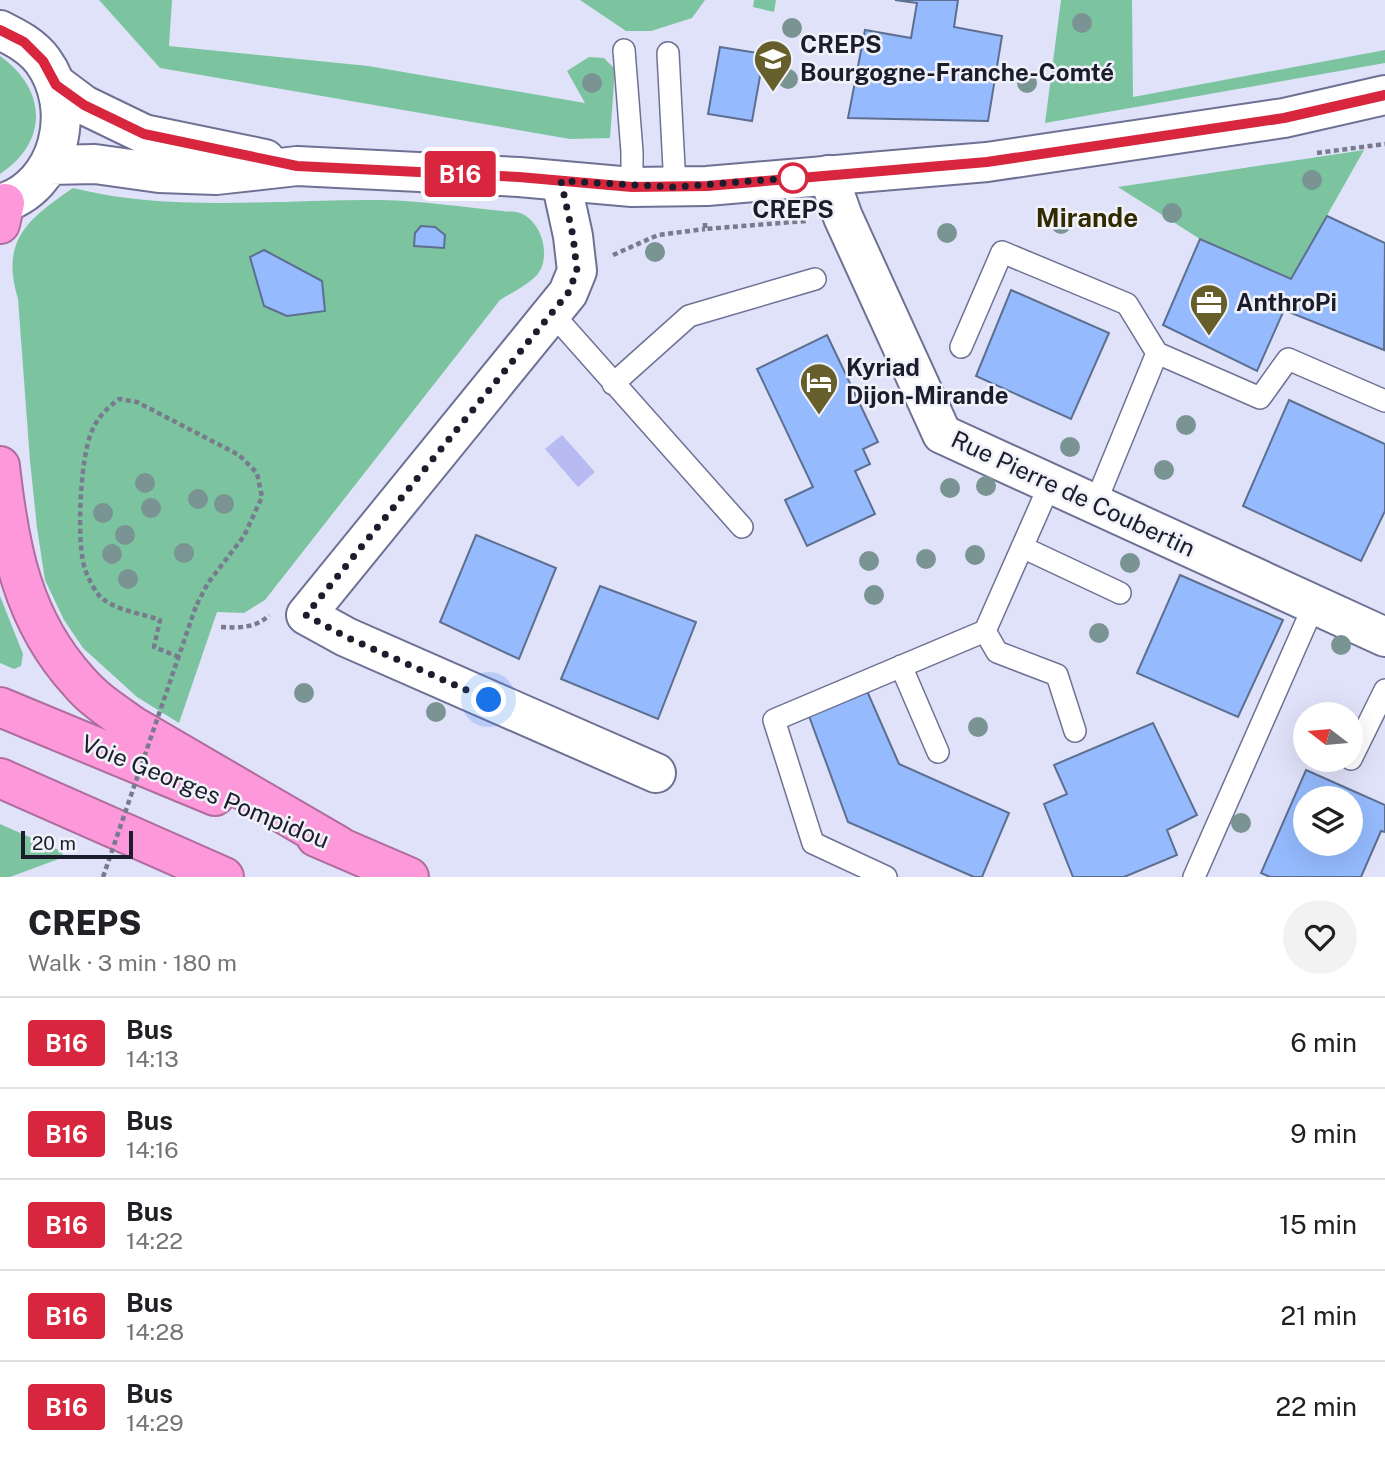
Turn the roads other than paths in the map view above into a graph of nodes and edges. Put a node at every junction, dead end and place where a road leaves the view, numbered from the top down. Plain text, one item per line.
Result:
1 (0, 30) edge
2 (624, 50) dead end
3 (668, 52) dead end
4 (56, 85) junction
5 (1385, 95) edge
6 (49, 165) junction
7 (297, 166) junction
8 (828, 175) junction
9 (561, 181) junction
10 (632, 187) junction
11 (675, 187) junction
12 (2, 211) edge
13 (815, 279) dead end
14 (551, 312) junction
15 (961, 347) dead end
16 (1157, 353) junction
17 (613, 384) junction
18 (1385, 401) edge
19 (0, 466) edge
20 (1050, 484) junction
21 (1095, 504) junction
22 (742, 527) dead end
23 (1022, 547) junction
24 (1121, 593) dead end
25 (1314, 605) junction
26 (985, 631) junction
27 (1385, 637) edge
28 (901, 666) junction
29 (1385, 690) edge
30 (0, 706) edge
31 (1075, 731) dead end
32 (1363, 735) edge
33 (938, 752) dead end
34 (656, 773) dead end
35 (0, 778) edge
36 (339, 846) junction
37 (224, 877) edge
38 (409, 877) edge
39 (886, 877) edge
40 (1194, 877) edge

1 - 4 main road
2 - 10 lane
3 - 11 lane
4 - 6 main road
4 - 7 main road
5 - 8 main road
6 - 7 main road
6 - 12 main road
7 - 9 main road
8 - 11 main road
8 - 20 main road, Rue Pierre de Coubertin
9 - 10 main road
9 - 14 main road
10 - 11 main road
13 - 17 lane
14 - 17 lane
14 - 34 main road
15 - 16 lane
16 - 18 lane
16 - 21 lane
17 - 22 lane
19 - 36 highway
20 - 21 main road, Rue Pierre de Coubertin
20 - 23 lane
21 - 25 main road, Rue Pierre de Coubertin
23 - 24 lane
23 - 26 lane
25 - 27 main road, Rue Pierre de Coubertin
25 - 40 lane
26 - 28 lane
26 - 31 lane
28 - 33 lane
28 - 39 lane
29 - 32 lane
30 - 36 highway, Voie Georges Pompidou
35 - 37 highway
36 - 38 highway, Voie Georges Pompidou

